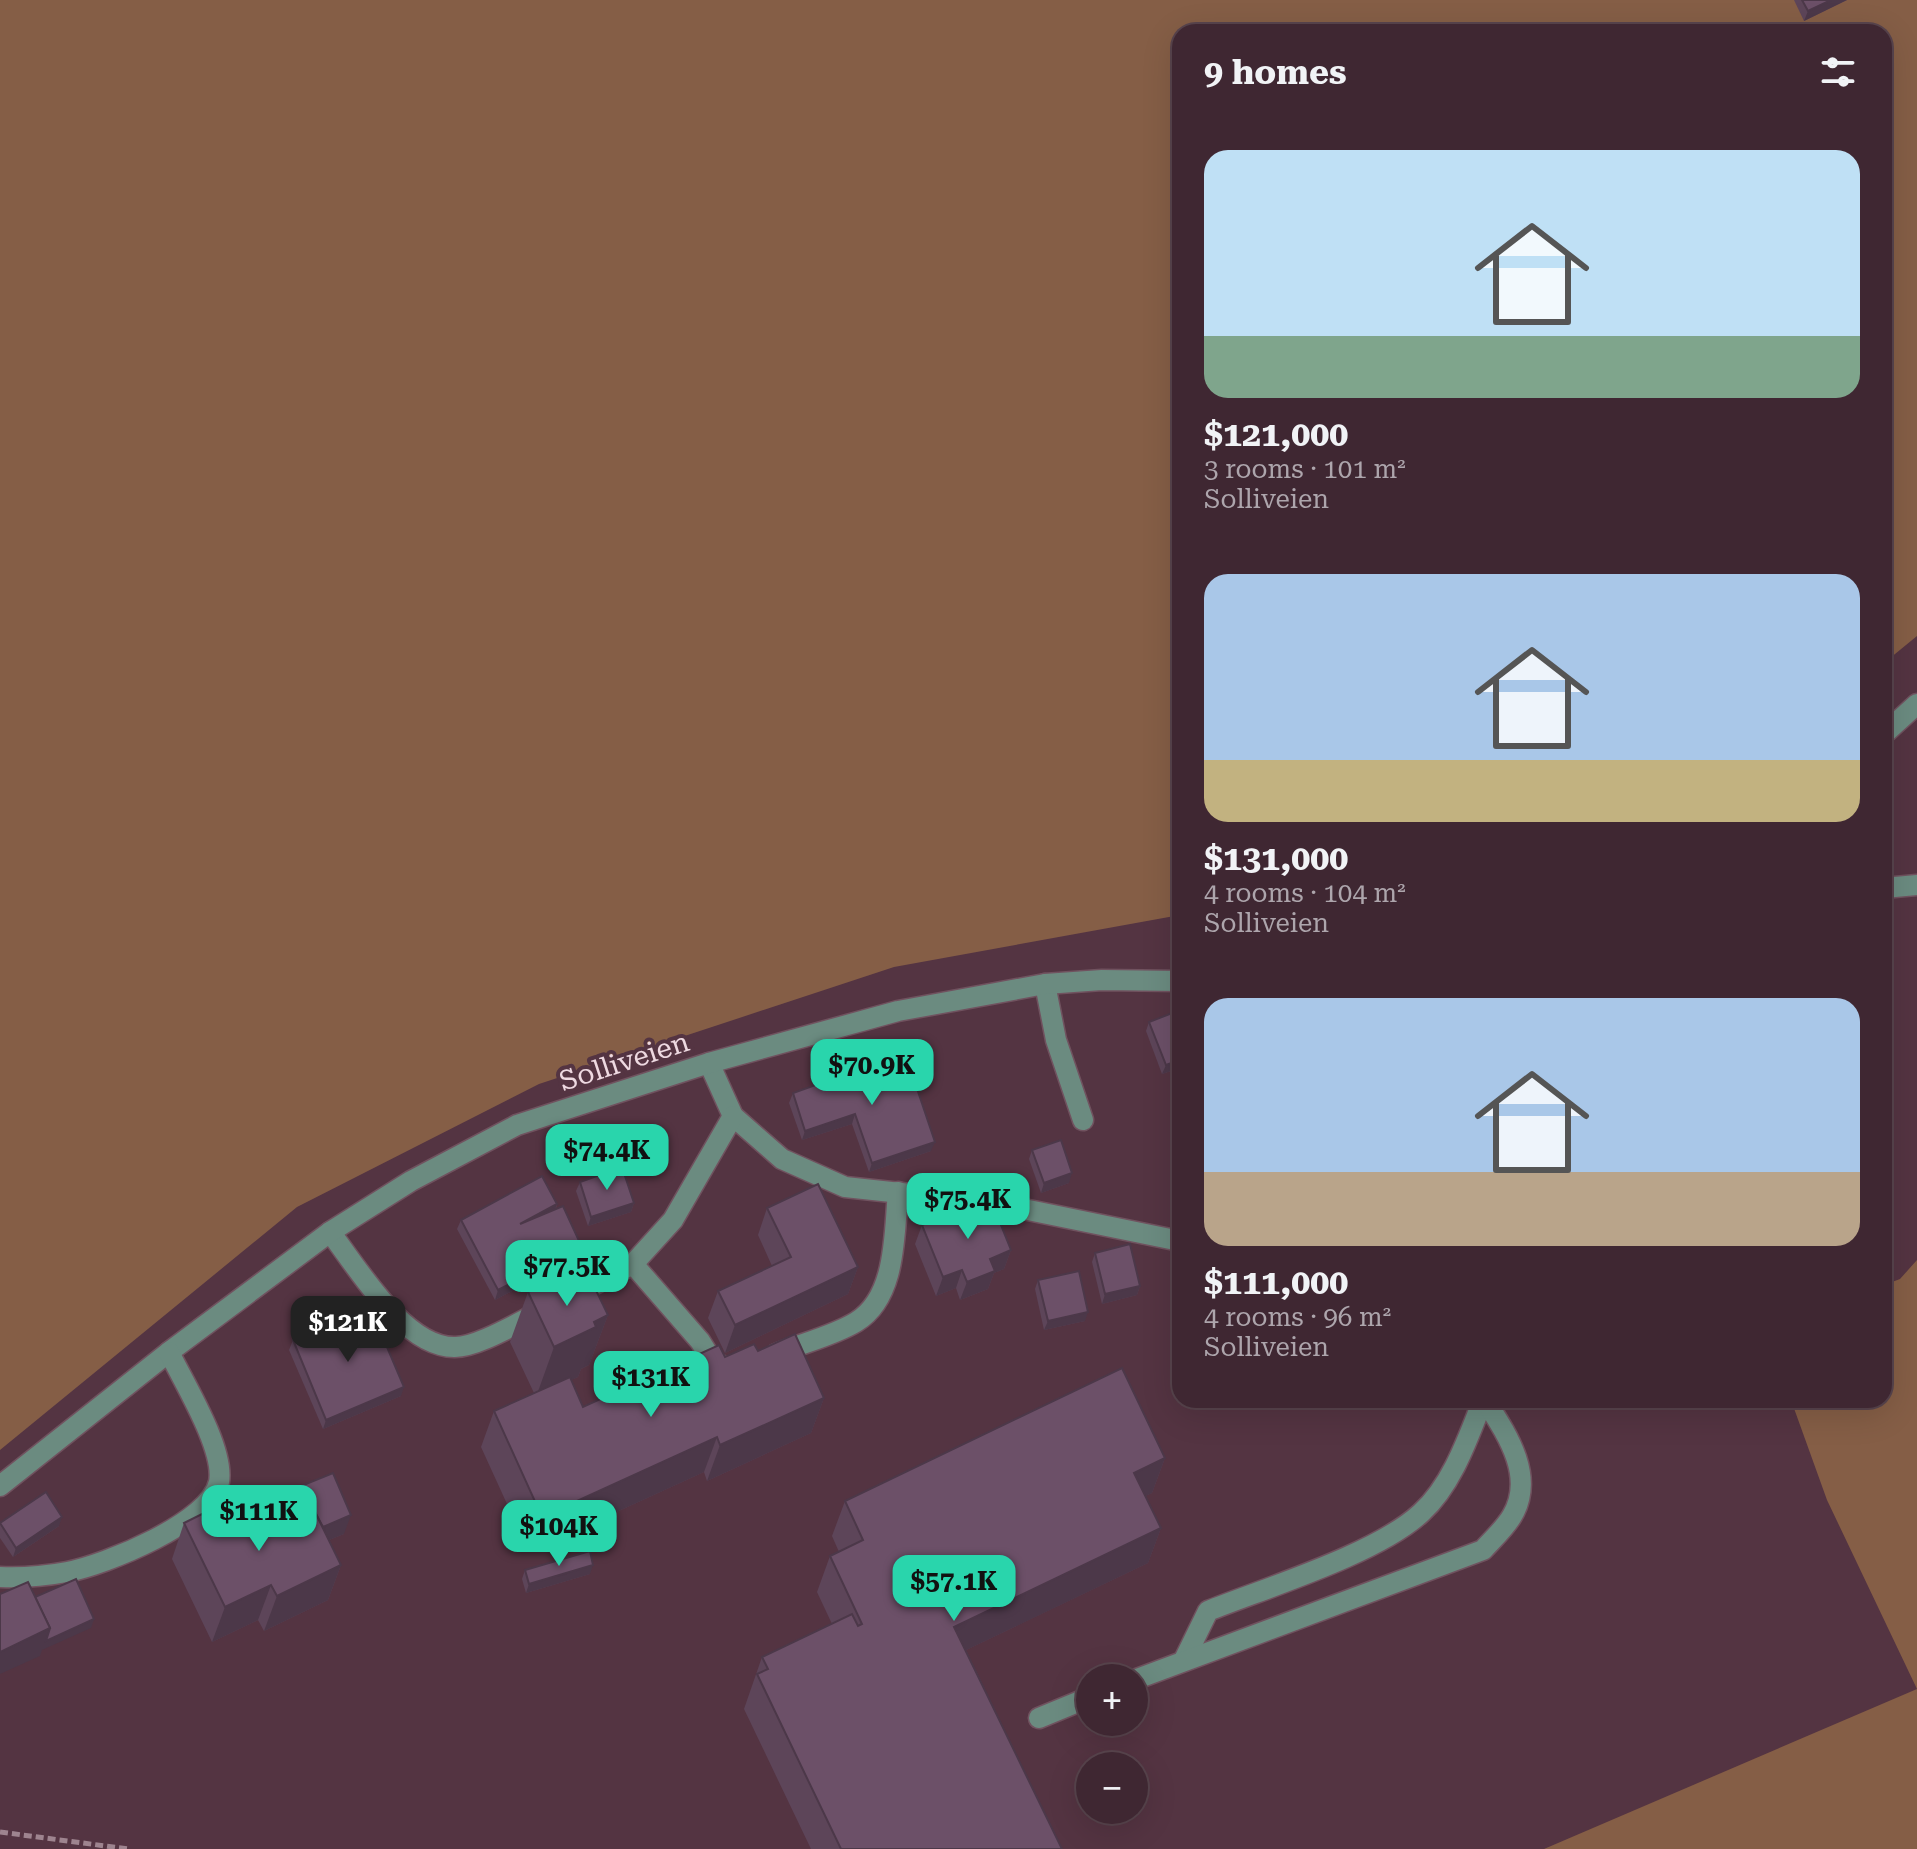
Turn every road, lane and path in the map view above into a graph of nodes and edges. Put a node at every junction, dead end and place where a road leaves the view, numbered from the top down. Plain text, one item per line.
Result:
1 (1917, 704) edge
2 (1892, 727) edge
3 (1917, 885) edge
4 (1892, 887) edge
5 (1172, 981) edge
6 (1045, 984) junction
7 (709, 1063) junction
8 (733, 1116) junction
9 (1083, 1120) dead end
10 (898, 1192) junction
11 (330, 1232) junction
12 (1172, 1239) edge
13 (633, 1264) junction
14 (169, 1352) junction
15 (1481, 1408) edge
16 (1489, 1408) edge
17 (0, 1486) edge
18 (0, 1577) edge
19 (1184, 1660) junction
20 (1148, 1674) edge
21 (1076, 1703) edge
22 (1039, 1718) dead end
23 (0, 1832) edge
24 (128, 1849) edge

1 - 2 street
3 - 4 street
5 - 6 street, Solliveien
6 - 7 street, Solliveien
6 - 9 street
7 - 8 street
7 - 11 street, Solliveien
8 - 10 street
8 - 13 street
10 - 12 street
10 - 13 street
11 - 13 street
11 - 14 street, Solliveien
14 - 17 street, Solliveien
14 - 18 street
15 - 19 street
16 - 19 street
19 - 20 street
21 - 22 street
23 - 24 path

